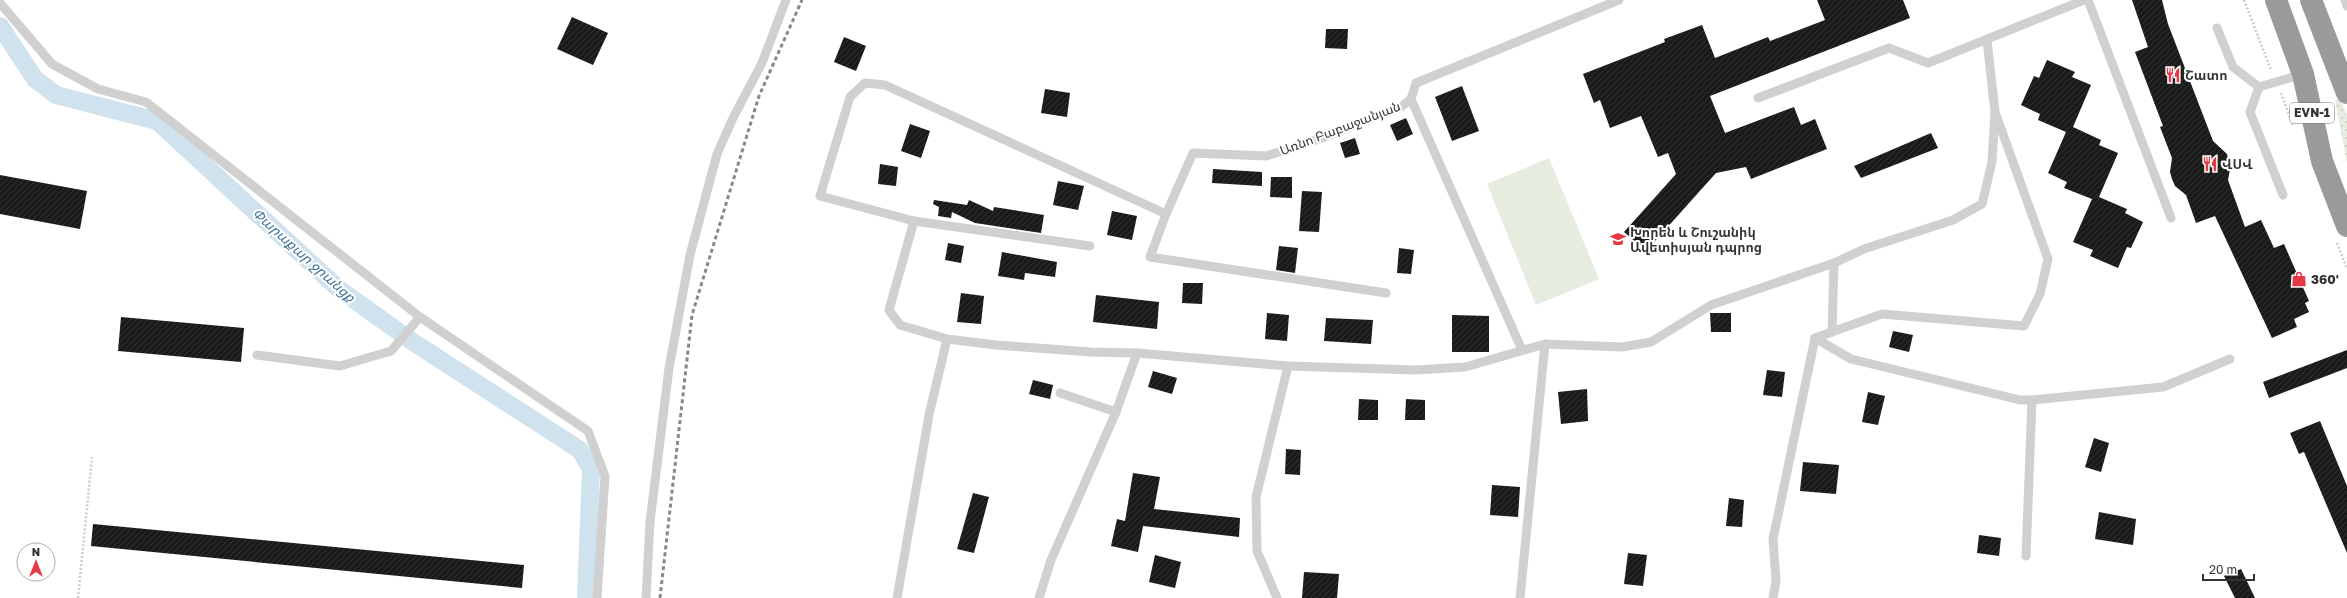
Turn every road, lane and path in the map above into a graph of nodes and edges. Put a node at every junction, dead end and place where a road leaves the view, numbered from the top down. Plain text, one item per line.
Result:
1 (786, 0) edge
2 (1619, 0) edge
3 (2084, 0) edge
4 (2088, 0) edge
5 (2244, 0) edge
6 (2276, 0) edge
7 (2311, 0) edge
8 (2344, 0) edge
9 (0, 3) edge
10 (2347, 6) edge
11 (2217, 28) dead end
12 (1987, 40) junction
13 (2303, 74) junction
14 (2276, 82) junction
15 (2259, 87) junction
16 (2347, 93) edge
17 (1758, 98) dead end
18 (1410, 99) junction
19 (2285, 105) dead end
20 (1995, 112) junction
21 (2283, 195) dead end
22 (1166, 214) junction
23 (2171, 218) dead end
24 (914, 221) junction
25 (2347, 226) edge
26 (1090, 246) dead end
27 (1834, 263) junction
28 (1386, 293) dead end
29 (420, 317) junction
30 (1832, 332) junction
31 (1815, 338) junction
32 (947, 339) junction
33 (1545, 344) junction
34 (1522, 350) junction
35 (1137, 353) junction
36 (258, 355) dead end
37 (2230, 359) dead end
38 (1288, 366) junction
39 (1060, 393) dead end
40 (2032, 400) junction
41 (1116, 412) junction
42 (92, 457) dead end
43 (2026, 556) dead end
44 (78, 598) edge
45 (597, 598) edge
46 (646, 598) edge
47 (898, 598) edge
48 (1039, 598) edge
49 (1277, 598) edge
50 (1520, 598) edge
51 (1773, 598) edge

1 - 46 lane
2 - 18 lane, Առնո Բաբաջանյան
3 - 12 lane
4 - 23 lane
5 - 14 path
6 - 13 highway, EVN-1
7 - 16 highway, EVN-1
8 - 10 lane
9 - 29 lane
11 - 15 lane
12 - 17 lane
12 - 20 lane
13 - 14 lane
13 - 25 highway, EVN-1
14 - 15 lane
14 - 19 path
15 - 21 lane
18 - 22 lane, Առնո Բաբաջանյան
18 - 34 lane
20 - 27 lane
20 - 30 lane
22 - 24 lane
22 - 28 lane, Առնո Բաբաջանյան
24 - 26 lane
24 - 32 lane
27 - 30 lane
27 - 33 lane
29 - 36 lane
29 - 45 lane
30 - 31 lane
31 - 40 lane
31 - 51 lane
32 - 35 lane
32 - 47 lane
33 - 34 lane
33 - 50 lane
34 - 38 lane
35 - 38 lane
35 - 41 lane
37 - 40 lane
38 - 49 lane
39 - 41 lane
40 - 43 lane
41 - 48 lane
42 - 44 path

